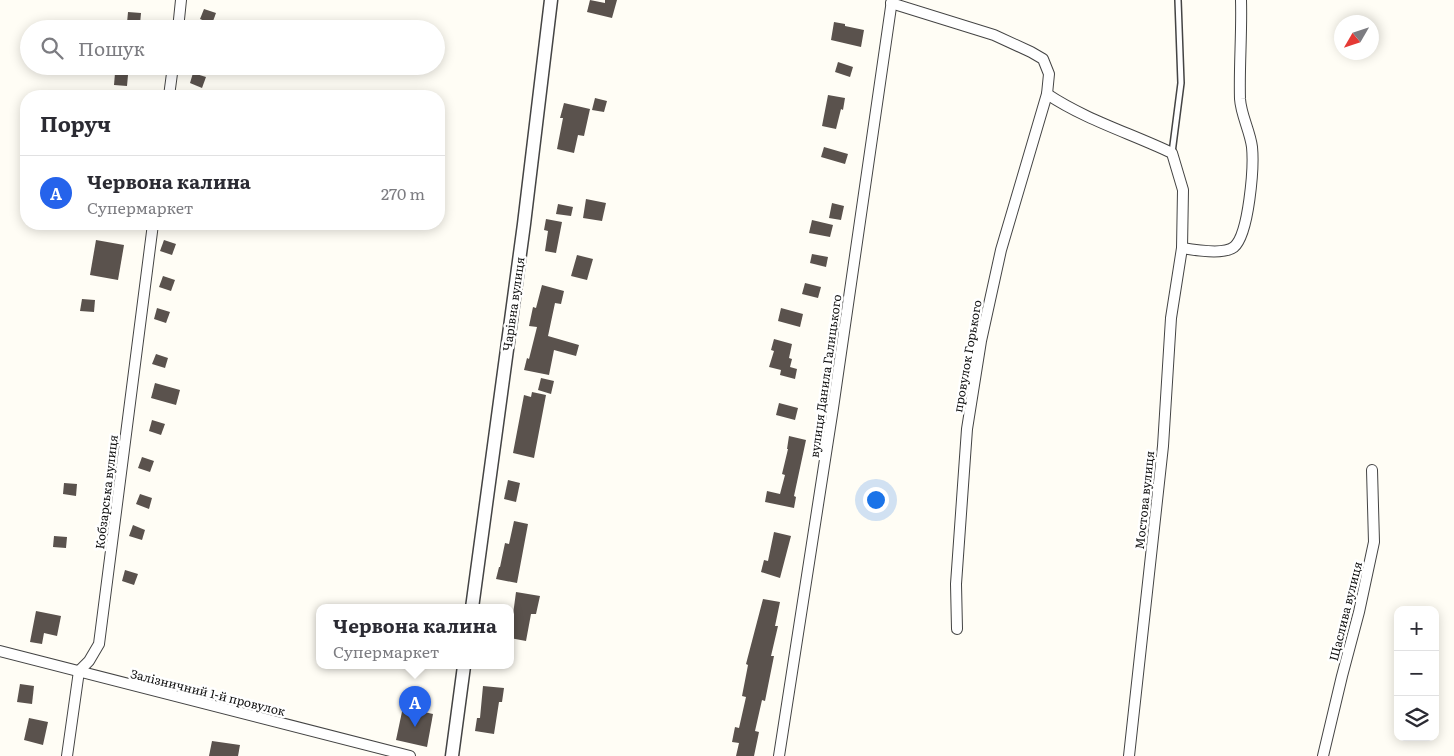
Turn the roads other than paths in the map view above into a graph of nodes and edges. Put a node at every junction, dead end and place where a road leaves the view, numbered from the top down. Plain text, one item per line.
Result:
1 (181, 0) edge
2 (552, 0) edge
3 (1178, 0) edge
4 (1241, 0) edge
5 (892, 2) edge
6 (179, 20) edge
7 (172, 75) edge
8 (170, 90) edge
9 (1047, 94) junction
10 (1172, 153) junction
11 (152, 230) edge
12 (1182, 248) junction
13 (1372, 470) dead end
14 (473, 604) edge
15 (957, 629) dead end
16 (0, 651) edge
17 (464, 669) edge
18 (79, 671) junction
19 (67, 756) edge
20 (410, 756) edge
21 (452, 756) edge
22 (779, 756) edge
23 (1129, 756) edge
24 (1323, 756) edge

1 - 6 street
2 - 14 street, Чарівна вулиця
3 - 10 lane, Мостова вулиця
4 - 12 street
5 - 9 street, провулок Горького
5 - 22 street, вулиця Данила Галицького
7 - 8 street
9 - 10 street
9 - 15 street, провулок Горького
10 - 12 street, Мостова вулиця
11 - 18 street, Кобзарська вулиця
12 - 23 street, Мостова вулиця
13 - 24 street, Щаслива вулиця
16 - 18 street, Залізничний 1-й провулок
17 - 21 street
18 - 19 street
18 - 20 street, Залізничний 1-й провулок

